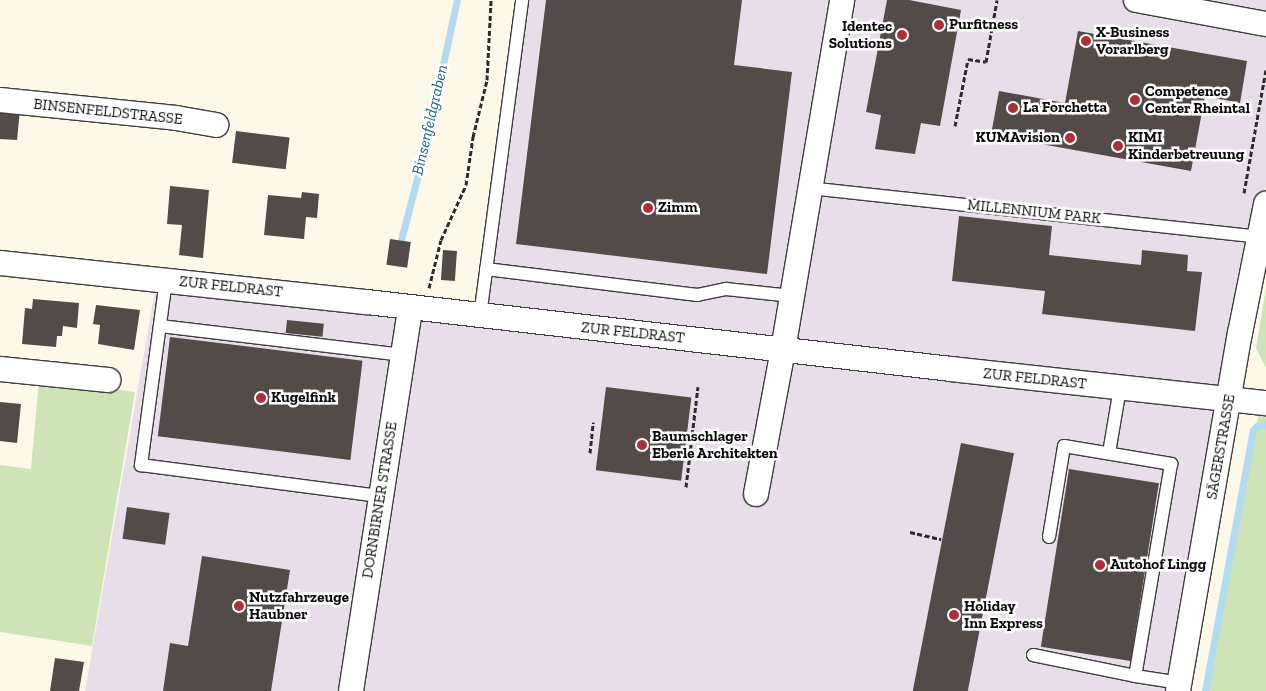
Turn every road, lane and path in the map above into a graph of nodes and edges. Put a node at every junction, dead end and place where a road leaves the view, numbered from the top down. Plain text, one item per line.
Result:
1 (491, 0) edge
2 (522, 0) edge
3 (842, 0) edge
4 (997, 0) edge
5 (1136, 0) edge
6 (1266, 24) edge
7 (0, 100) edge
8 (216, 125) dead end
9 (955, 126) dead end
10 (809, 188) junction
11 (1266, 204) edge
12 (1259, 237) junction
13 (0, 263) edge
14 (486, 269) junction
15 (166, 280) junction
16 (429, 289) dead end
17 (792, 296) junction
18 (410, 308) junction
19 (480, 316) junction
20 (160, 326) junction
21 (783, 350) junction
22 (403, 354) junction
23 (0, 369) edge
24 (108, 380) dead end
25 (698, 387) dead end
26 (1120, 388) junction
27 (1229, 399) junction
28 (1266, 403) edge
29 (594, 422) dead end
30 (590, 453) dead end
31 (1109, 453) junction
32 (686, 487) dead end
33 (756, 494) dead end
34 (381, 496) junction
35 (910, 532) dead end
36 (1049, 537) dead end
37 (942, 539) dead end
38 (1033, 655) dead end
39 (1135, 676) junction
40 (1179, 687) edge
41 (351, 691) edge

1 - 16 path
2 - 14 lane
3 - 10 street
4 - 9 path
5 - 6 street
7 - 8 street, BINSENFELDSTRASSE
10 - 12 lane, MILLENNIUM PARK
10 - 17 street
11 - 12 street, SÄGERSTRASSE
12 - 27 street, SÄGERSTRASSE
13 - 15 street, ZUR FELDRAST
14 - 17 lane
14 - 19 lane
15 - 18 street, ZUR FELDRAST
15 - 20 lane
17 - 21 street
18 - 19 street, ZUR FELDRAST
18 - 22 street, DORNBIRNER STRASSE
19 - 21 street, ZUR FELDRAST
20 - 22 lane
20 - 34 lane
21 - 26 street, ZUR FELDRAST
21 - 33 street
22 - 34 street, DORNBIRNER STRASSE
23 - 24 street
25 - 32 path
26 - 27 street, ZUR FELDRAST
26 - 31 lane
27 - 28 street, ZUR FELDRAST
27 - 40 street, SÄGERSTRASSE
29 - 30 path
31 - 36 lane
31 - 39 lane
34 - 41 street, DORNBIRNER STRASSE
35 - 37 path
38 - 39 lane
39 - 40 lane

